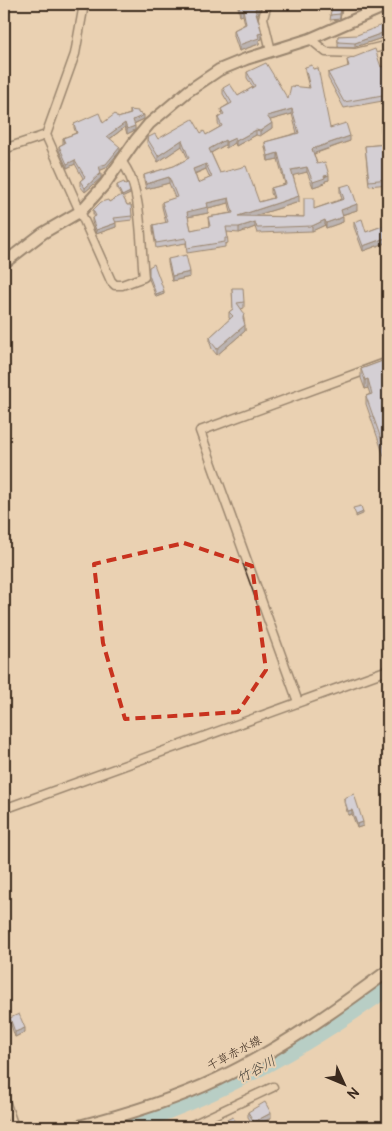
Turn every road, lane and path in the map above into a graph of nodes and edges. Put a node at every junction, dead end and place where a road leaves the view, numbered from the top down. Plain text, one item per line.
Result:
1 (84, 4) edge
2 (267, 4) edge
3 (388, 5) edge
4 (310, 39) junction
5 (388, 45) edge
6 (271, 51) junction
7 (46, 135) junction
8 (4, 149) edge
9 (121, 161) junction
10 (81, 211) junction
11 (4, 263) edge
12 (388, 362) edge
13 (388, 670) edge
14 (298, 702) junction
15 (4, 809) edge
16 (388, 971) edge
17 (272, 1087) dead end
18 (4, 1098) edge
19 (14, 1127) edge
20 (78, 1127) edge
21 (188, 1127) edge

1 - 7 street
2 - 6 street
3 - 4 street
4 - 5 street
4 - 6 street
6 - 9 street
7 - 8 street
7 - 10 street
9 - 10 street
9 - 10 street
10 - 11 street
12 - 14 street
13 - 14 street
14 - 15 street
16 - 20 main road, 千草赤水線
17 - 21 street
18 - 19 street

